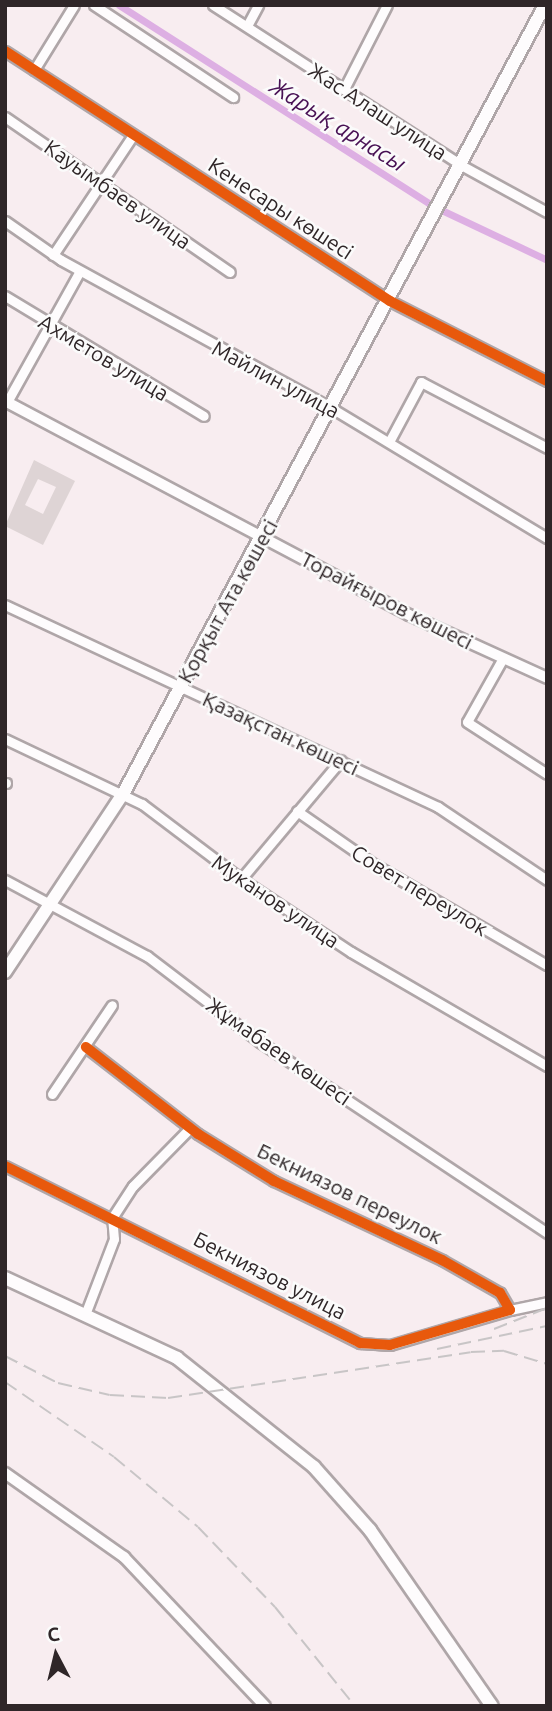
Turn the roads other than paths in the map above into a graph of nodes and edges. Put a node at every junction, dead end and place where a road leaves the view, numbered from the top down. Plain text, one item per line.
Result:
1 (74, 5) edge
2 (94, 5) edge
3 (214, 5) edge
4 (258, 5) edge
5 (387, 5) edge
6 (545, 5) edge
7 (247, 26) junction
8 (5, 51) edge
9 (34, 70) junction
10 (344, 89) junction
11 (233, 97) dead end
12 (5, 117) edge
13 (133, 135) junction
14 (461, 165) junction
15 (101, 183) junction
16 (547, 212) edge
17 (5, 221) edge
18 (53, 255) junction
19 (80, 271) junction
20 (230, 272) dead end
21 (5, 296) edge
22 (390, 301) junction
23 (51, 327) junction
24 (547, 381) edge
25 (6, 402) edge
26 (333, 409) junction
27 (204, 416) dead end
28 (389, 442) junction
29 (547, 449) edge
30 (263, 537) junction
31 (547, 538) edge
32 (5, 605) edge
33 (503, 658) junction
34 (547, 678) edge
35 (179, 686) junction
36 (5, 739) edge
37 (341, 760) junction
38 (547, 774) edge
39 (122, 794) junction
40 (297, 811) junction
41 (241, 879) junction
42 (5, 880) edge
43 (547, 880) edge
44 (51, 901) junction
45 (547, 965) edge
46 (5, 972) edge
47 (112, 1005) dead end
48 (86, 1047) junction
49 (547, 1066) edge
50 (52, 1094) dead end
51 (190, 1128) junction
52 (5, 1166) edge
53 (112, 1218) junction
54 (547, 1233) edge
55 (5, 1278) edge
56 (547, 1302) edge
57 (510, 1310) junction
58 (86, 1312) junction
59 (5, 1473) edge
60 (265, 1706) edge
61 (492, 1706) edge

1 - 9 street
2 - 11 street
3 - 7 street, Жас Алаш улица
4 - 7 street
5 - 10 street
6 - 14 main road
7 - 10 street, Жас Алаш улица
8 - 9 street, Кенесары көшесі
9 - 13 street, Кенесары көшесі
10 - 14 street, Жас Алаш улица
12 - 15 street, Кауымбаев улица
13 - 15 street
13 - 22 street, Кенесары көшесі
14 - 16 street, Жас Алаш улица
14 - 22 main road, Қорқыт Ата көшесі
15 - 18 street
15 - 20 street, Кауымбаев улица
17 - 18 street, Майлин улица
18 - 19 street, Майлин улица
19 - 23 street
19 - 26 street, Майлин улица
21 - 23 street, Ахметов улица
22 - 24 street, Кенесары көшесі
22 - 26 main road, Қорқыт Ата көшесі
23 - 25 street
23 - 27 street, Ахметов улица
25 - 30 street, Торайғыров көшесі
26 - 28 street, Майлин улица
26 - 30 main road, Қорқыт Ата көшесі
28 - 29 street
28 - 31 street, Майлин улица
30 - 33 street, Торайғыров көшесі
30 - 35 main road, Қорқыт Ата көшесі
32 - 35 street, Қазақстан көшесі
33 - 34 street, Торайғыров көшесі
33 - 38 street
35 - 37 street, Қазақстан көшесі
35 - 39 main road, Қорқыт Ата көшесі
36 - 39 street, Муканов улица
37 - 40 street
37 - 43 street, Қазақстан көшесі
39 - 41 street, Муканов улица
39 - 44 main road, Қорқыт Ата көшесі
40 - 41 street
40 - 45 street, Совет переулок
41 - 49 street, Муканов улица
42 - 44 street, Жұмабаев көшесі
44 - 46 main road, Қорқыт Ата көшесі
44 - 54 street, Жұмабаев көшесі
47 - 48 street
48 - 50 street
48 - 51 street, Бекниязов переулок
51 - 53 street
51 - 57 street, Бекниязов переулок
52 - 53 street, Бекниязов улица
53 - 57 street, Бекниязов улица
53 - 58 street
55 - 58 main road
56 - 57 street, Бекниязов улица
58 - 61 main road
59 - 60 street

